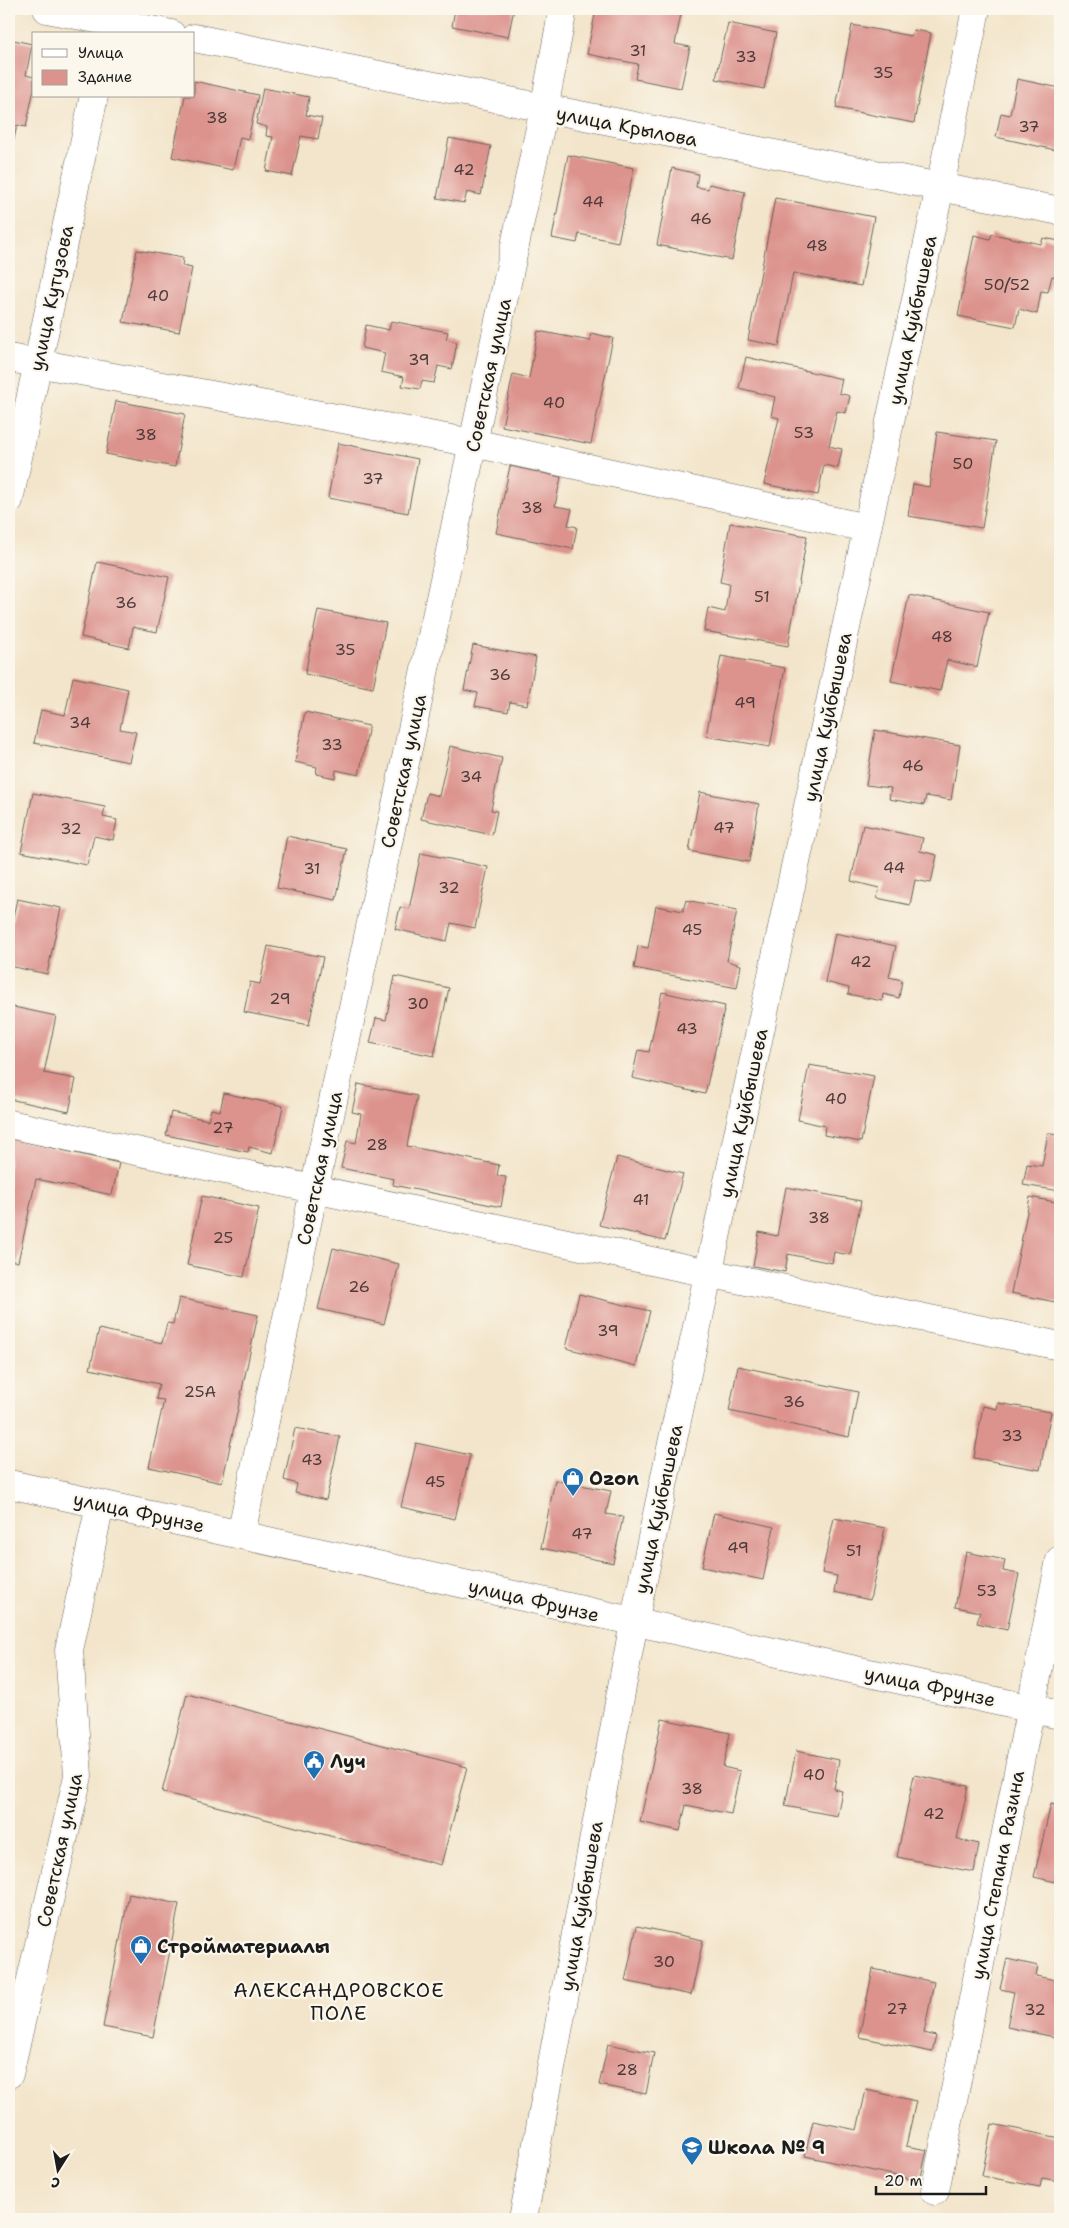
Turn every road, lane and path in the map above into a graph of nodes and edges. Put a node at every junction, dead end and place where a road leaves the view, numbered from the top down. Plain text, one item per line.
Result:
1 (47, 9) edge
2 (564, 9) edge
3 (976, 9) edge
4 (110, 21) edge
5 (162, 32) edge
6 (195, 38) edge
7 (94, 98) edge
8 (544, 110) junction
9 (940, 187) junction
10 (1060, 211) edge
11 (9, 358) edge
12 (38, 363) junction
13 (473, 442) junction
14 (9, 500) edge
15 (868, 528) junction
16 (9, 1124) edge
17 (314, 1190) junction
18 (708, 1273) junction
19 (1060, 1346) edge
20 (9, 1484) edge
21 (100, 1505) junction
22 (241, 1534) junction
23 (1060, 1560) edge
24 (634, 1622) junction
25 (1030, 1708) junction
26 (1060, 1715) edge
27 (9, 2074) edge
28 (935, 2191) dead end
29 (523, 2219) edge

1 - 4 street
2 - 8 street, Советская улица
3 - 9 street, улица Куйбышева
4 - 5 street
6 - 8 street, улица Крылова
7 - 12 street, улица Кутузова
8 - 9 street, улица Крылова
8 - 13 street, Советская улица
9 - 10 street, улица Крылова
9 - 15 street, улица Куйбышева
11 - 12 street
12 - 13 street
12 - 14 street, улица Кутузова
13 - 15 street
13 - 17 street, Советская улица
15 - 18 street, улица Куйбышева
16 - 17 street
17 - 18 street
17 - 22 street, Советская улица
18 - 19 street
18 - 24 street, улица Куйбышева
20 - 21 street, улица Фрунзе
21 - 22 street, улица Фрунзе
21 - 27 street, Советская улица
22 - 24 street, улица Фрунзе
23 - 25 street, улица Степана Разина
24 - 25 street, улица Фрунзе
24 - 29 street, улица Куйбышева
25 - 26 street, улица Фрунзе
25 - 28 street, улица Степана Разина

